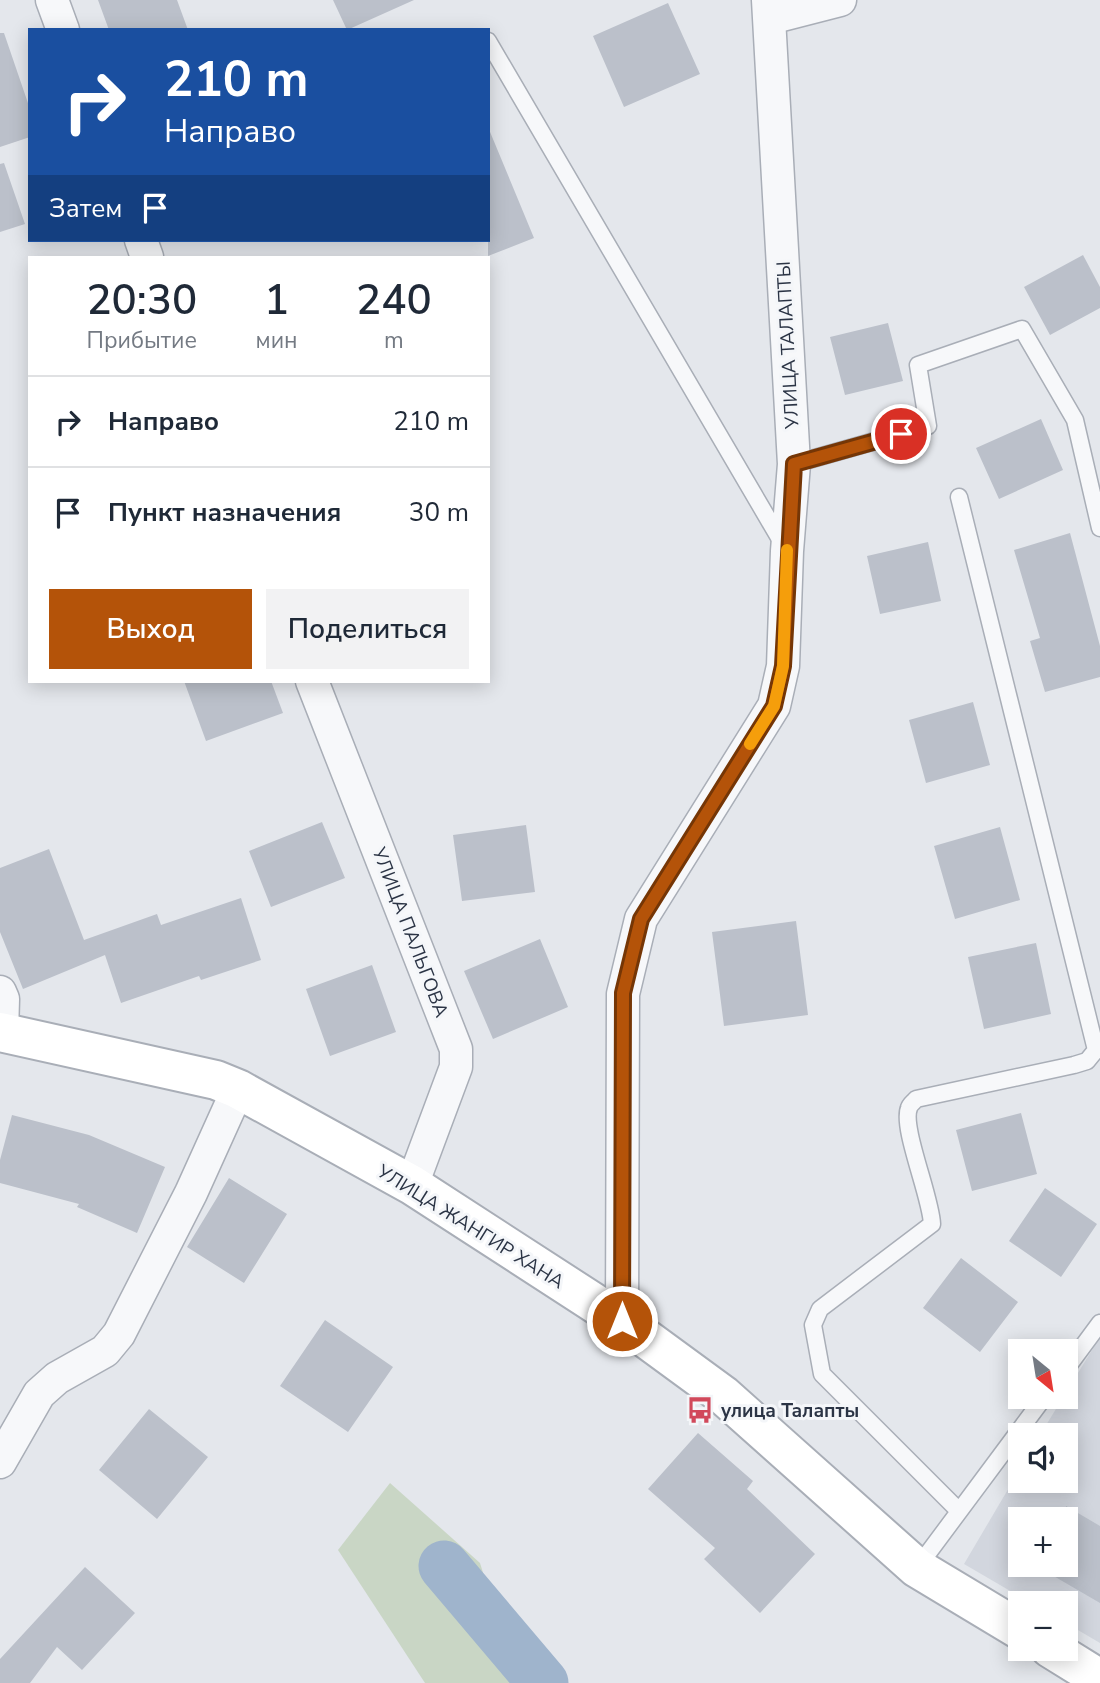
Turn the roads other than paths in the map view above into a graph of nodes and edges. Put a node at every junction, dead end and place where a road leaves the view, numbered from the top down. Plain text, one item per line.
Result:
1 (52, 0) edge
2 (841, 0) edge
3 (769, 9) edge
4 (62, 28) edge
5 (490, 44) edge
6 (794, 464) junction
7 (959, 497) dead end
8 (1100, 527) edge
9 (787, 551) junction
10 (313, 683) edge
11 (0, 992) edge
12 (1, 1032) edge
13 (238, 1089) junction
14 (412, 1185) junction
15 (622, 1321) junction
16 (1100, 1323) edge
17 (1078, 1353) edge
18 (1035, 1409) edge
19 (0, 1462) edge
20 (960, 1511) junction
21 (917, 1568) junction
22 (1008, 1623) edge
23 (1071, 1661) edge
24 (1100, 1679) edge

1 - 4 street
2 - 3 street
3 - 6 street, УЛИЦА ТАЛАПТЫ
5 - 9 lane
6 - 8 lane
6 - 9 street, УЛИЦА ТАЛАПТЫ
7 - 20 lane
9 - 15 street, УЛИЦА ТАЛАПТЫ
10 - 14 street, УЛИЦА ПАЛЬГОВА
11 - 12 street
12 - 13 street, УЛИЦА ЖАНГИР ХАНА
13 - 14 street, УЛИЦА ЖАНГИР ХАНА
13 - 19 street
14 - 15 street, УЛИЦА ЖАНГИР ХАНА
15 - 21 street, УЛИЦА ЖАНГИР ХАНА
16 - 17 lane
18 - 20 lane
20 - 21 lane
21 - 22 street, УЛИЦА ЖАНГИР ХАНА
23 - 24 street

